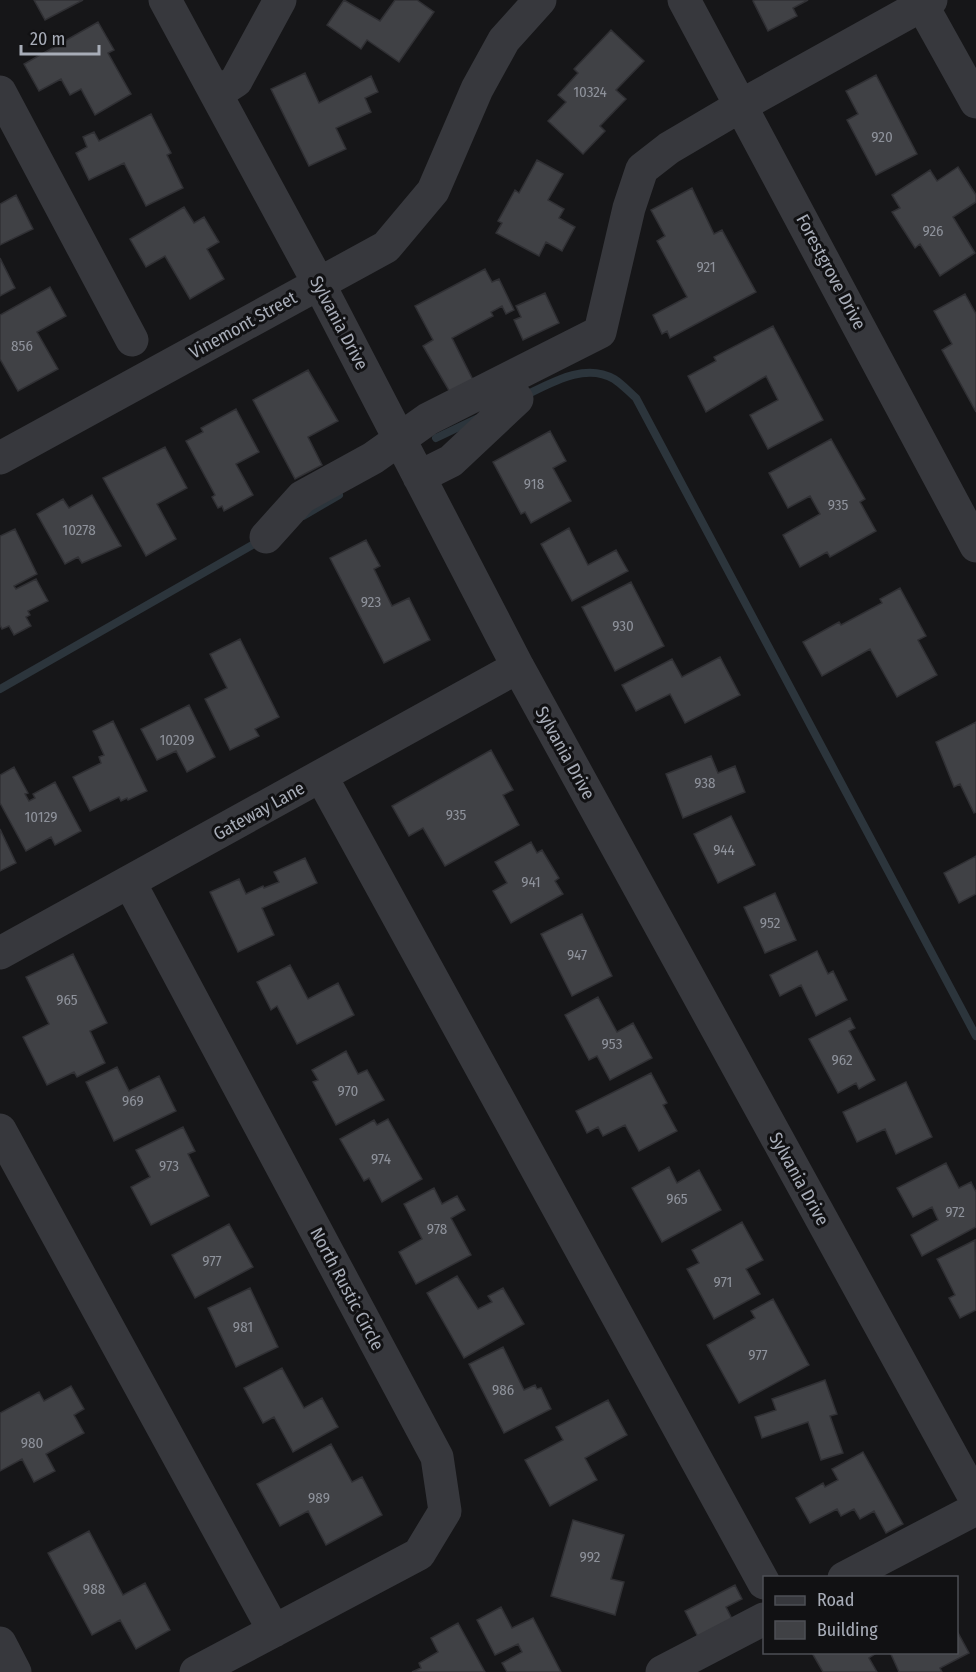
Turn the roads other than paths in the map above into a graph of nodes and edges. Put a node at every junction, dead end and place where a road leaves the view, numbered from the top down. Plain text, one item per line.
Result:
1 (165, 0) edge
2 (280, 0) edge
3 (540, 0) edge
4 (684, 0) edge
5 (926, 2) edge
6 (0, 92) edge
7 (216, 94) junction
8 (976, 102) edge
9 (742, 105) junction
10 (319, 284) junction
11 (132, 340) dead end
12 (517, 399) dead end
13 (399, 440) junction
14 (0, 458) edge
15 (419, 477) junction
16 (266, 537) dead end
17 (976, 546) edge
18 (518, 667) junction
19 (321, 776) junction
20 (129, 882) junction
21 (0, 953) edge
22 (0, 1130) edge
23 (976, 1500) edge
24 (976, 1509) edge
25 (848, 1576) edge
26 (763, 1579) edge
27 (763, 1620) edge
28 (274, 1631) junction
29 (0, 1643) edge
30 (15, 1672) edge
31 (196, 1672) edge
32 (662, 1672) edge

1 - 7 street, Sylvania Drive
2 - 7 street
3 - 10 street, Vinemont Street
4 - 9 street, Forestgrove Drive
5 - 8 street
5 - 9 street
6 - 11 street
7 - 10 street, Sylvania Drive
9 - 13 street
9 - 17 street, Forestgrove Drive
10 - 13 street, Sylvania Drive
10 - 14 street, Vinemont Street
12 - 15 street
13 - 15 street, Sylvania Drive
13 - 16 street
15 - 18 street, Sylvania Drive
18 - 19 street, Gateway Lane
18 - 23 street, Sylvania Drive
19 - 20 street, Gateway Lane
19 - 26 street
20 - 21 street, Gateway Lane
20 - 28 street, North Rustic Circle
22 - 28 street
24 - 25 street
27 - 32 street
28 - 31 street, North Rustic Circle
29 - 30 street

